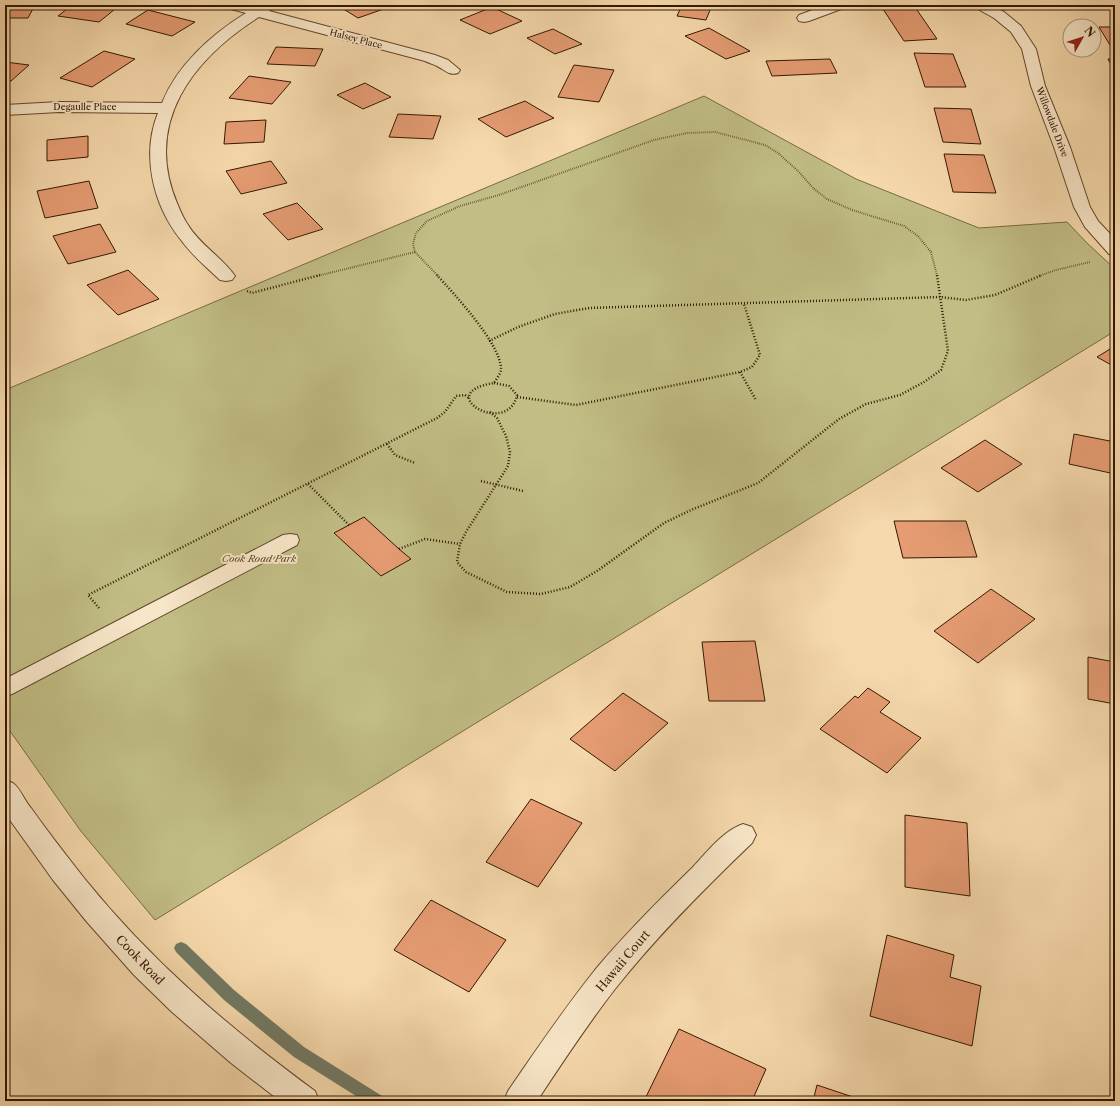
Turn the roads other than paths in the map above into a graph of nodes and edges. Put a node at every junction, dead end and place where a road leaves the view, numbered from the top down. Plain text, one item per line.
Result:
1 (232, 5) edge
2 (839, 5) edge
3 (981, 5) edge
4 (262, 8) edge
5 (804, 18) dead end
6 (453, 70) dead end
7 (166, 108) junction
8 (5, 110) edge
9 (1115, 250) edge
10 (226, 276) road end
11 (290, 540) dead end
12 (5, 688) edge
13 (5, 791) edge
14 (743, 835) dead end
15 (304, 1101) edge
16 (519, 1101) edge

1 - 4 street, Halsey Place
2 - 5 street
3 - 9 street, Willowdale Drive
4 - 6 street, Halsey Place
4 - 7 street
7 - 8 street, Degaulle Place
7 - 10 street
11 - 12 lane
13 - 15 street, Cook Road
14 - 16 street, Hawaii Court

